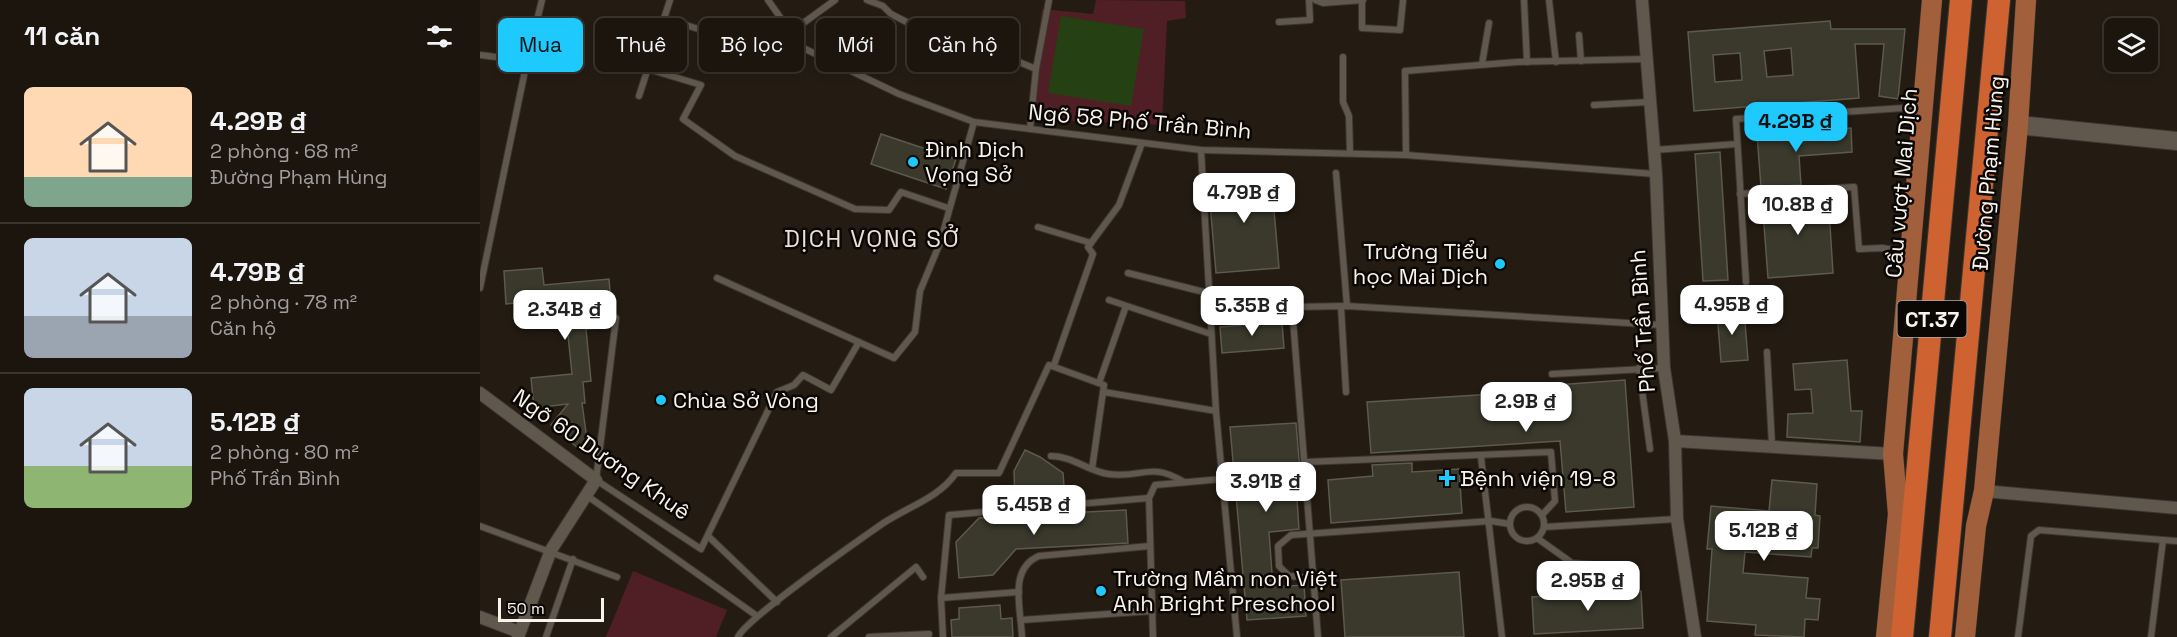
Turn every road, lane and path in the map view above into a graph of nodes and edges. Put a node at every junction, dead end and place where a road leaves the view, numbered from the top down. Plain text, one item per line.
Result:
1 (542, 0) edge
2 (670, 0) edge
3 (768, 0) edge
4 (835, 0) edge
5 (867, 0) edge
6 (1049, 0) edge
7 (1309, 0) edge
8 (1315, 0) edge
9 (1403, 0) edge
10 (1524, 0) edge
11 (1550, 0) edge
12 (1642, 0) edge
13 (1932, 0) edge
14 (1942, 0) edge
15 (1961, 0) edge
16 (1999, 0) edge
17 (1362, 1) edge
18 (2025, 2) edge
19 (538, 18) edge
20 (664, 18) edge
21 (781, 18) edge
22 (1279, 22) dead end
23 (804, 23) edge
24 (1489, 23) dead end
25 (1579, 35) dead end
26 (804, 48) edge
27 (480, 55) edge
28 (498, 57) edge
29 (1343, 57) dead end
30 (1646, 59) junction
31 (1581, 61) junction
32 (1527, 62) junction
33 (1556, 62) junction
34 (1482, 64) junction
35 (1036, 69) junction
36 (525, 72) edge
37 (647, 72) edge
38 (658, 72) edge
39 (639, 96) dead end
40 (1649, 102) junction
41 (1594, 105) dead end
42 (1923, 107) junction
43 (974, 122) junction
44 (2018, 125) junction
45 (1030, 129) junction
46 (2177, 141) edge
47 (1142, 143) junction
48 (1737, 144) junction
49 (1202, 150) junction
50 (1654, 150) junction
51 (1350, 153) junction
52 (1406, 155) junction
53 (1336, 173) dead end
54 (1656, 174) junction
55 (1740, 194) junction
56 (948, 208) junction
57 (1038, 227) dead end
58 (1091, 243) junction
59 (1910, 253) junction
60 (1128, 273) dead end
61 (717, 278) dead end
62 (1746, 282) dead end
63 (480, 288) edge
64 (1208, 293) junction
65 (1109, 300) dead end
66 (1126, 306) junction
67 (1344, 306) junction
68 (616, 318) dead end
69 (1660, 325) junction
70 (1211, 334) junction
71 (859, 342) junction
72 (1767, 352) dead end
73 (1054, 365) junction
74 (1639, 368) junction
75 (1664, 368) junction
76 (1552, 374) dead end
77 (1099, 383) junction
78 (1104, 392) junction
79 (1346, 392) dead end
80 (480, 393) edge
81 (1216, 411) junction
82 (1675, 441) junction
83 (1772, 446) junction
84 (1650, 449) dead end
85 (1893, 454) junction
86 (1051, 456) dead end
87 (1481, 457) junction
88 (1306, 462) junction
89 (1092, 469) junction
90 (596, 480) junction
91 (1222, 480) junction
92 (1184, 483) junction
93 (1984, 491) junction
94 (586, 494) junction
95 (1149, 498) junction
96 (2177, 508) edge
97 (1898, 514) junction
98 (1542, 515) junction
99 (1677, 519) junction
100 (1491, 521) junction
101 (1510, 524) junction
102 (480, 526) edge
103 (1976, 526) junction
104 (1544, 528) junction
105 (1311, 532) junction
106 (708, 536) junction
107 (1537, 538) junction
108 (2163, 540) junction
109 (2177, 542) edge
110 (1150, 546) junction
111 (551, 550) junction
112 (573, 559) junction
113 (1628, 568) dead end
114 (617, 577) dead end
115 (923, 577) dead end
116 (1314, 578) junction
117 (1019, 592) junction
118 (940, 598) junction
119 (777, 602) junction
120 (1152, 611) junction
121 (757, 615) junction
122 (480, 617) edge
123 (1021, 620) junction
124 (518, 634) edge
125 (929, 634) dead end
126 (546, 637) edge
127 (738, 637) edge
128 (831, 637) edge
129 (869, 637) edge
130 (943, 637) edge
131 (1022, 637) edge
132 (1153, 637) edge
133 (1237, 637) edge
134 (1318, 637) edge
135 (1502, 637) edge
136 (1695, 637) edge
137 (1886, 637) edge
138 (1902, 637) edge
139 (1940, 637) edge
140 (1965, 637) edge
141 (2018, 637) edge
142 (2151, 637) edge

1 - 19 lane
2 - 20 lane
3 - 21 lane, Ngõ 58 Phố Trần Bình
4 - 23 lane
5 - 35 lane
6 - 35 lane
7 - 22 lane
8 - 17 lane
9 - 17 lane
10 - 32 lane
11 - 33 lane
12 - 30 street, Phố Trần Bình
13 - 42 main road
14 - 97 main road, Cầu vượt Mai Dịch
15 - 138 highway, CT.37
16 - 139 highway, CT.37
18 - 44 main road, Đường Phạm Hùng
18 - 103 main road
24 - 34 lane
25 - 31 lane
26 - 43 lane, Ngõ 58 Phố Trần Bình
27 - 28 lane
29 - 51 lane
30 - 31 lane
30 - 40 street, Phố Trần Bình
31 - 33 lane
32 - 33 lane
32 - 34 lane
34 - 52 lane
35 - 45 lane
36 - 63 lane
37 - 39 lane
38 - 56 lane
40 - 41 lane
40 - 50 street, Phố Trần Bình
42 - 48 lane
42 - 59 main road
43 - 45 lane, Ngõ 58 Phố Trần Bình
43 - 56 lane
44 - 46 street
44 - 93 main road, Đường Phạm Hùng
45 - 47 lane, Ngõ 58 Phố Trần Bình
47 - 49 lane, Ngõ 58 Phố Trần Bình
47 - 58 lane
48 - 50 lane
48 - 55 lane
49 - 51 lane, Ngõ 58 Phố Trần Bình
49 - 64 lane
50 - 54 street, Phố Trần Bình
51 - 52 lane, Ngõ 58 Phố Trần Bình
52 - 54 lane, Ngõ 58 Phố Trần Bình
53 - 67 lane
54 - 69 street, Phố Trần Bình
55 - 59 lane
55 - 62 lane
56 - 71 lane
57 - 58 lane
58 - 73 lane
59 - 85 main road
60 - 64 lane
61 - 71 lane
64 - 70 lane
65 - 66 lane
66 - 70 lane
66 - 77 lane
67 - 69 lane
67 - 79 lane
67 - 88 lane
68 - 90 lane
69 - 75 street, Phố Trần Bình
70 - 81 lane
71 - 106 lane
72 - 83 lane
73 - 77 lane
73 - 119 lane
74 - 75 lane
74 - 76 lane
74 - 84 lane
75 - 82 street, Phố Trần Bình
77 - 78 lane
78 - 81 lane
78 - 89 lane
80 - 90 street, Ngõ 60 Dương Khuê
81 - 91 lane
82 - 83 street
82 - 99 street, Phố Trần Bình
83 - 85 street
85 - 97 main road
86 - 89 lane
87 - 88 lane
87 - 98 lane
87 - 100 lane
88 - 105 lane
89 - 92 lane
90 - 94 street
90 - 106 lane, Ngõ 60 Dương Khuê
91 - 92 lane
91 - 133 lane
92 - 95 lane
93 - 96 street
93 - 103 main road, Đường Phạm Hùng
94 - 111 street
94 - 121 lane
95 - 110 lane
95 - 118 lane
97 - 137 main road
98 - 101 lane
98 - 104 lane
99 - 104 lane
99 - 136 street, Phố Trần Bình
100 - 101 lane
100 - 105 lane
100 - 135 lane
101 - 107 lane
102 - 111 lane
103 - 140 main road, Đường Phạm Hùng
104 - 107 lane
105 - 116 lane
105 - 116 lane
106 - 119 lane
107 - 113 lane
108 - 109 lane
108 - 141 lane
108 - 142 lane
110 - 117 lane
110 - 120 lane
111 - 112 lane
111 - 124 street
112 - 114 lane
112 - 126 lane
115 - 128 lane
116 - 134 lane
117 - 118 lane
117 - 123 lane
118 - 130 lane
119 - 121 lane
120 - 123 lane
120 - 132 lane
121 - 127 lane
122 - 124 street
123 - 131 lane
125 - 129 lane

